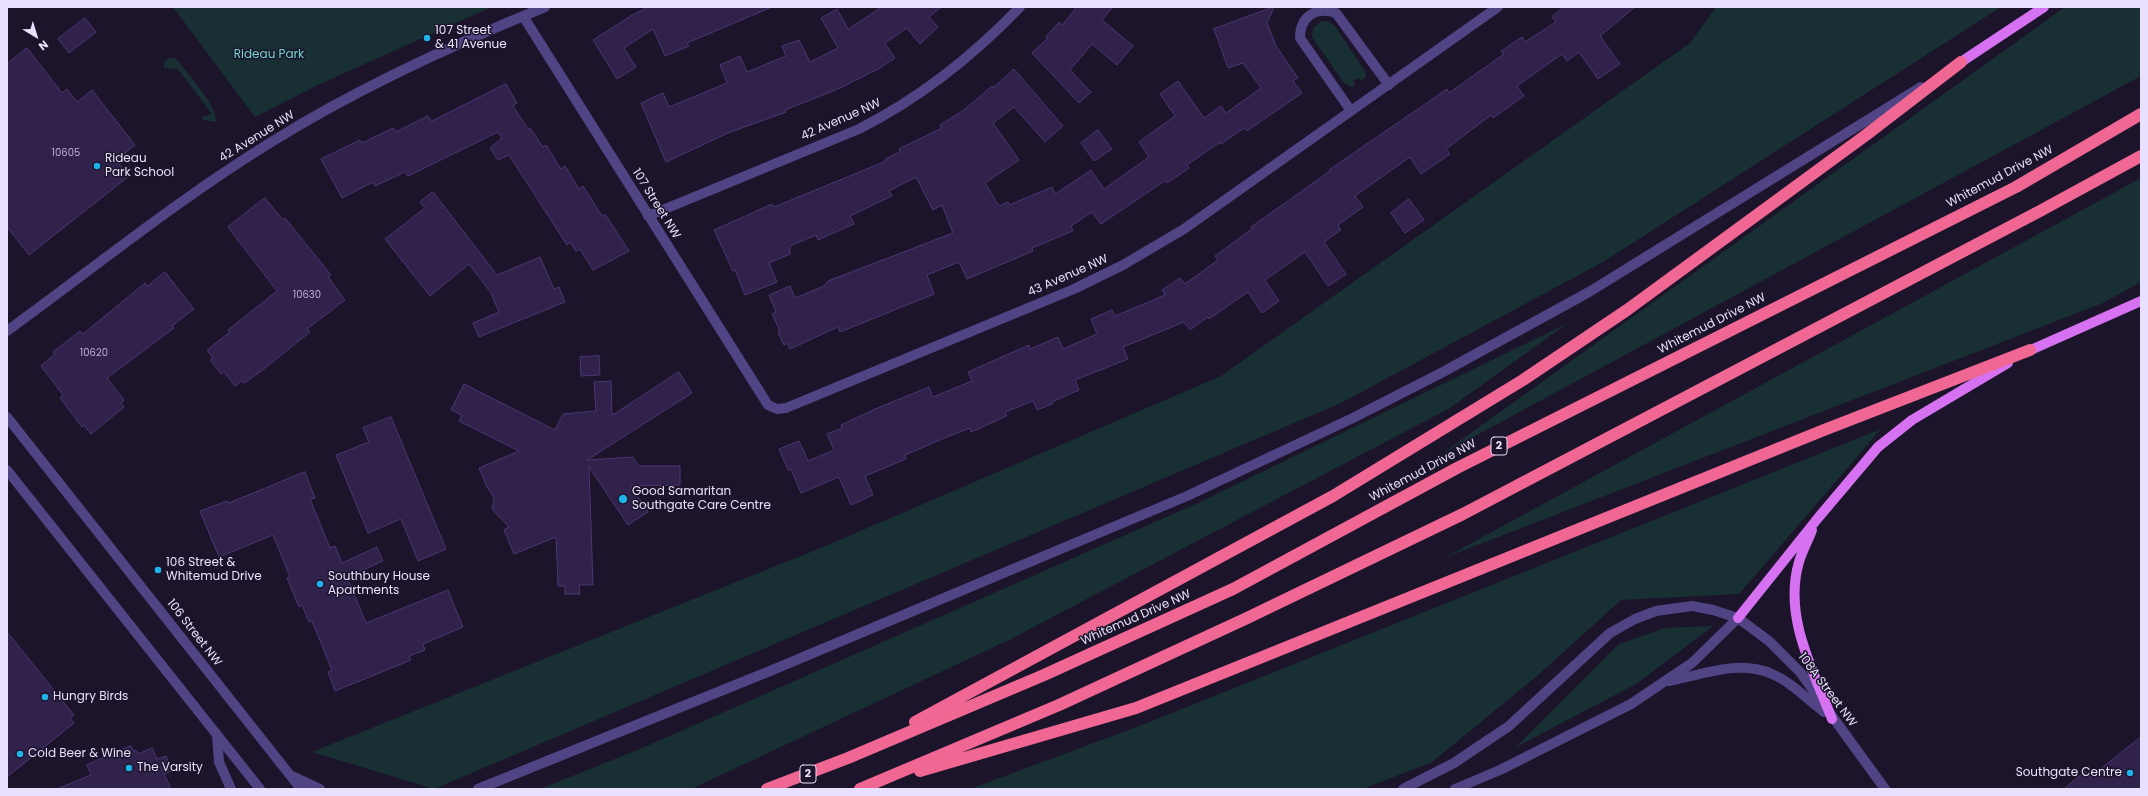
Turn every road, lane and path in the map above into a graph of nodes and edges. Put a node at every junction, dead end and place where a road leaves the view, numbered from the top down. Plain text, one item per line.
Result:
1 (545, 7) edge
2 (1020, 7) edge
3 (1498, 7) edge
4 (2044, 7) edge
5 (523, 16) junction
6 (1961, 62) junction
7 (1389, 85) junction
8 (1351, 111) junction
9 (2141, 114) edge
10 (2141, 156) edge
11 (648, 216) junction
12 (2141, 301) edge
13 (7, 331) edge
14 (2030, 350) junction
15 (768, 406) joint
16 (7, 417) edge
17 (7, 470) edge
18 (1818, 518) junction
19 (1738, 618) junction
20 (1663, 683) junction
21 (1832, 719) junction
22 (217, 735) junction
23 (848, 758) junction
24 (290, 775) junction
25 (863, 788) edge
26 (230, 789) edge
27 (260, 789) edge
28 (301, 789) edge
29 (320, 789) edge
30 (478, 789) edge
31 (768, 789) edge
32 (1403, 789) edge
33 (1455, 789) edge
34 (1885, 789) edge

1 - 5 street, 42 Avenue NW
2 - 11 street, 42 Avenue NW
3 - 7 street, 43 Avenue NW
4 - 6 main road
5 - 11 street, 107 Street NW
5 - 13 street, 42 Avenue NW
6 - 23 highway
6 - 30 street
7 - 8 street, 43 Avenue NW
7 - 8 street
8 - 15 street, 43 Avenue NW
9 - 23 highway, Whitemud Drive NW / 2
10 - 25 highway
11 - 15 street, 107 Street NW
12 - 14 main road
14 - 18 main road
14 - 25 highway
16 - 24 street, 106 Street NW
17 - 22 street
18 - 19 main road
18 - 21 main road
19 - 20 street
19 - 21 street, 108A Street NW
19 - 32 street
20 - 21 street
20 - 33 street
21 - 34 street, 108A Street NW
22 - 26 street
22 - 27 street
23 - 31 highway, Whitemud Drive NW / 2
24 - 28 street, 106 Street NW
24 - 29 street

